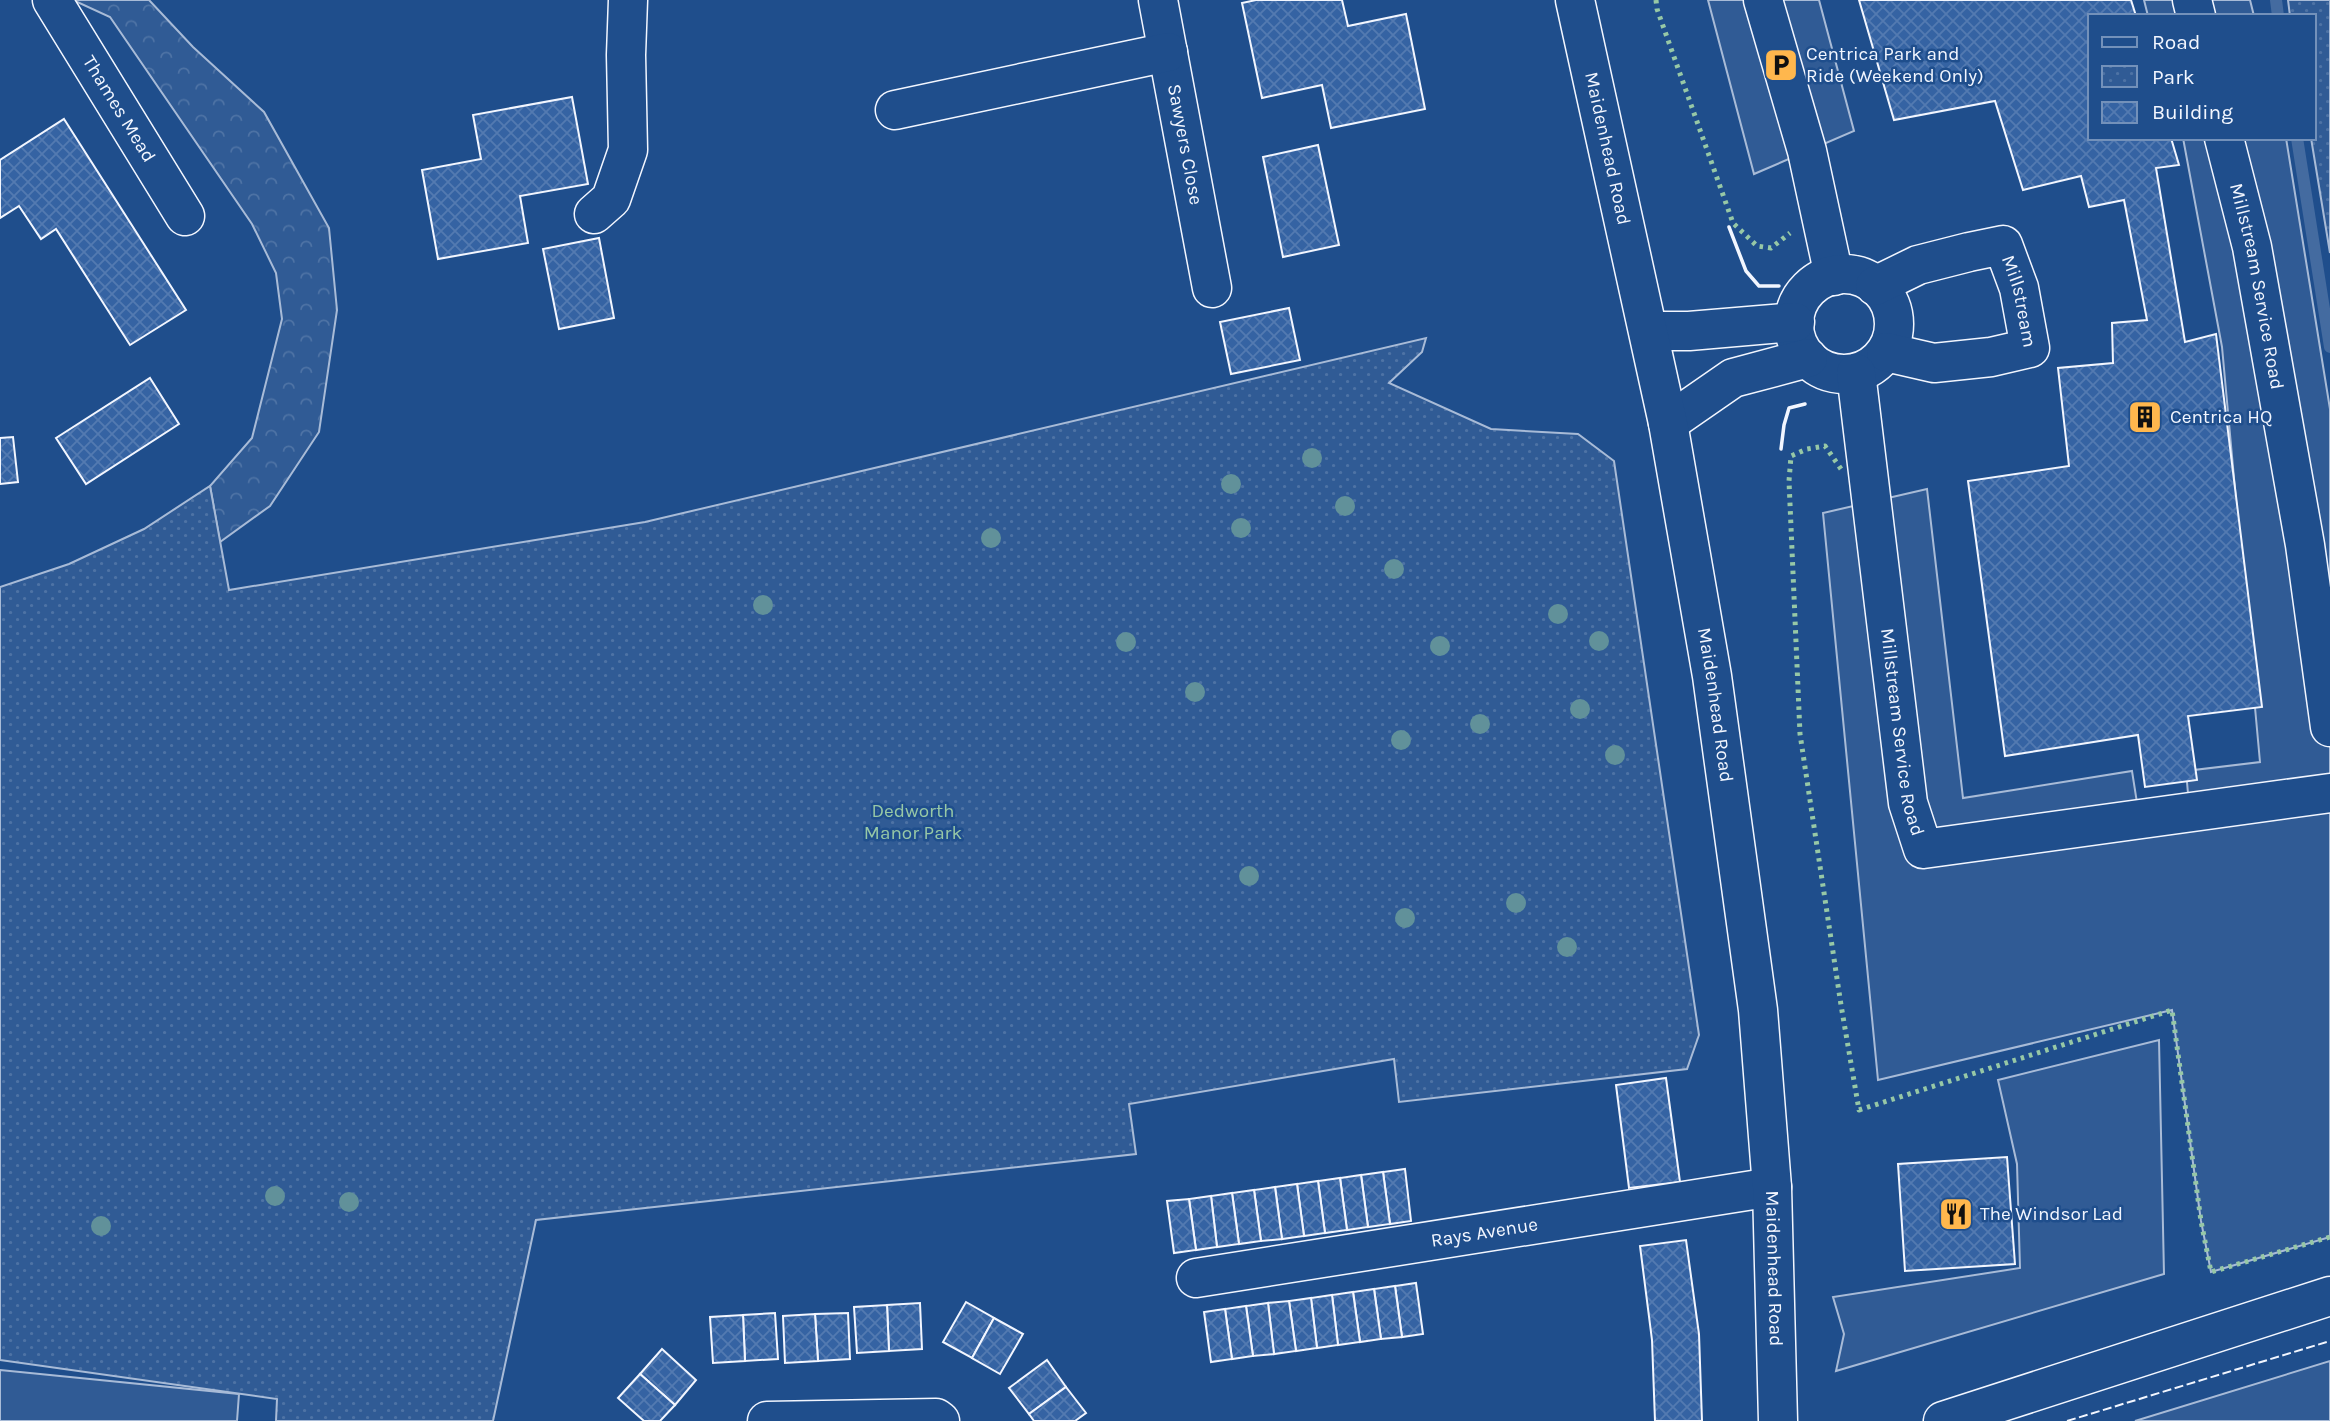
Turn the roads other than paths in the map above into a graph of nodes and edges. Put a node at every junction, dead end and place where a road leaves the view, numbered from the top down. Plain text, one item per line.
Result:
1 (52, 0) edge
2 (628, 0) edge
3 (1158, 0) edge
4 (1575, 0) edge
5 (1763, 0) edge
6 (1168, 52) junction
7 (895, 110) dead end
8 (2224, 140) edge
9 (594, 214) dead end
10 (185, 216) dead end
11 (1834, 276) junction
12 (1875, 286) junction
13 (1212, 288) dead end
14 (1795, 322) junction
15 (1650, 331) junction
16 (1808, 358) junction
17 (1871, 362) junction
18 (1668, 423) junction
19 (2330, 727) edge
20 (2330, 793) edge
21 (1772, 1187) junction
22 (1196, 1278) dead end
23 (2330, 1296) edge
24 (767, 1421) edge
25 (940, 1421) edge
26 (1778, 1421) edge
27 (1943, 1421) edge

1 - 10 main road, Thames Mead
2 - 9 main road
3 - 6 main road, Sawyers Close
4 - 15 main road, Maidenhead Road
5 - 11 main road
6 - 7 main road
6 - 13 main road, Sawyers Close
8 - 19 main road, Millstream Service Road
11 - 12 main road
11 - 14 main road
12 - 17 main road
12 - 17 main road, Millstream
14 - 15 main road
14 - 16 main road
15 - 18 main road, Maidenhead Road
16 - 17 main road
16 - 18 main road
17 - 20 main road, Millstream Service Road
18 - 21 main road, Maidenhead Road
21 - 22 main road, Rays Avenue
21 - 26 main road, Maidenhead Road
23 - 27 main road
24 - 25 main road

